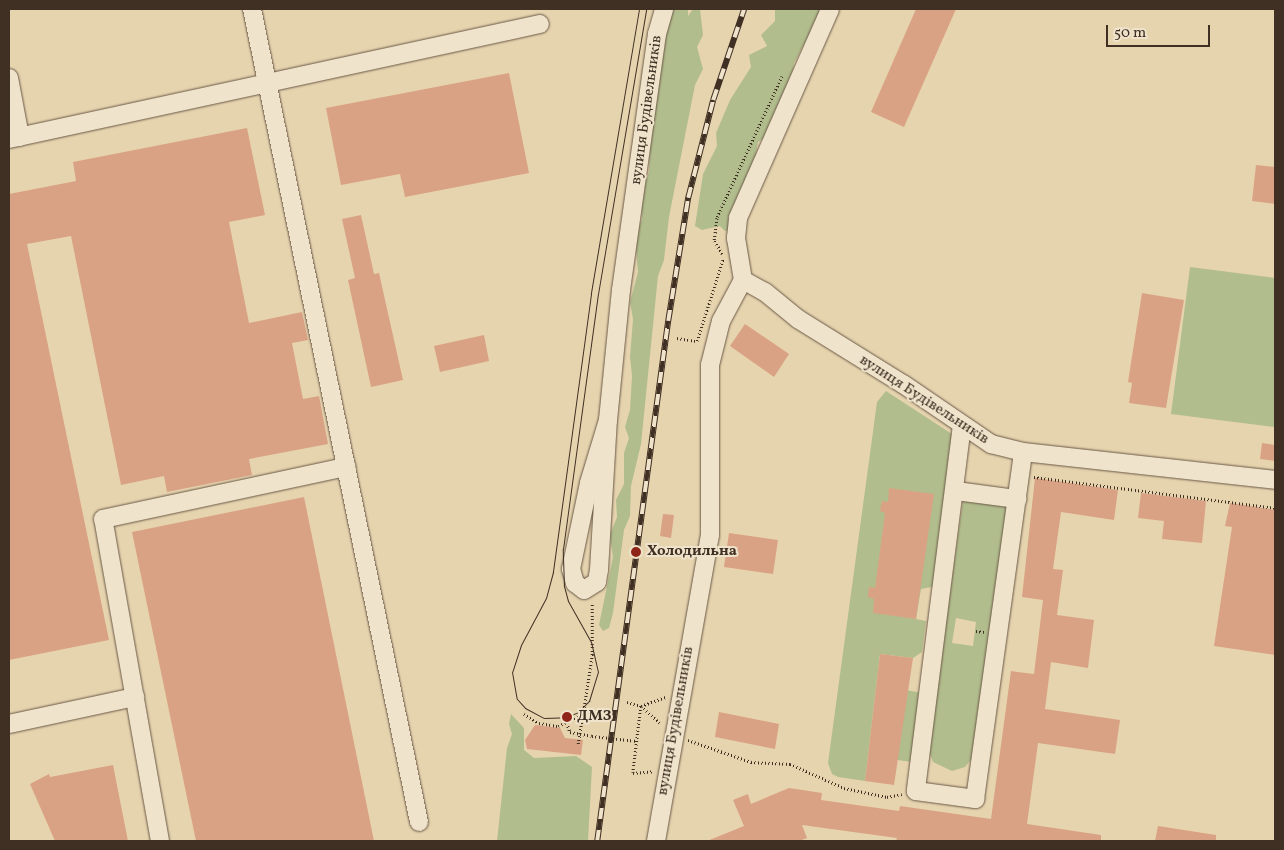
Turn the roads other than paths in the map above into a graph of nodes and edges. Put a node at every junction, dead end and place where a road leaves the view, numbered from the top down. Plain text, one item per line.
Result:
1 (252, 9) edge
2 (664, 9) edge
3 (830, 9) edge
4 (540, 24) dead end
5 (9, 78) edge
6 (268, 84) junction
7 (14, 138) edge
8 (743, 280) junction
9 (608, 420) junction
10 (962, 425) junction
11 (1023, 452) junction
12 (346, 467) junction
13 (1275, 480) edge
14 (956, 491) junction
15 (1017, 499) junction
16 (135, 697) junction
17 (9, 724) edge
18 (419, 822) dead end
19 (160, 841) edge
20 (656, 841) edge

1 - 6 street
2 - 9 street, вулиця Будівельників
3 - 8 street
4 - 6 street
5 - 7 street
6 - 7 street
6 - 12 street
8 - 10 street, вулиця Будівельників
8 - 20 street, вулиця Будівельників
9 - 9 street, вулиця Будівельників
10 - 11 street, вулиця Будівельників
10 - 14 street
11 - 13 street, вулиця Будівельників
11 - 15 street
12 - 16 street
12 - 18 street
14 - 15 street
14 - 15 street
16 - 17 street
16 - 19 street

